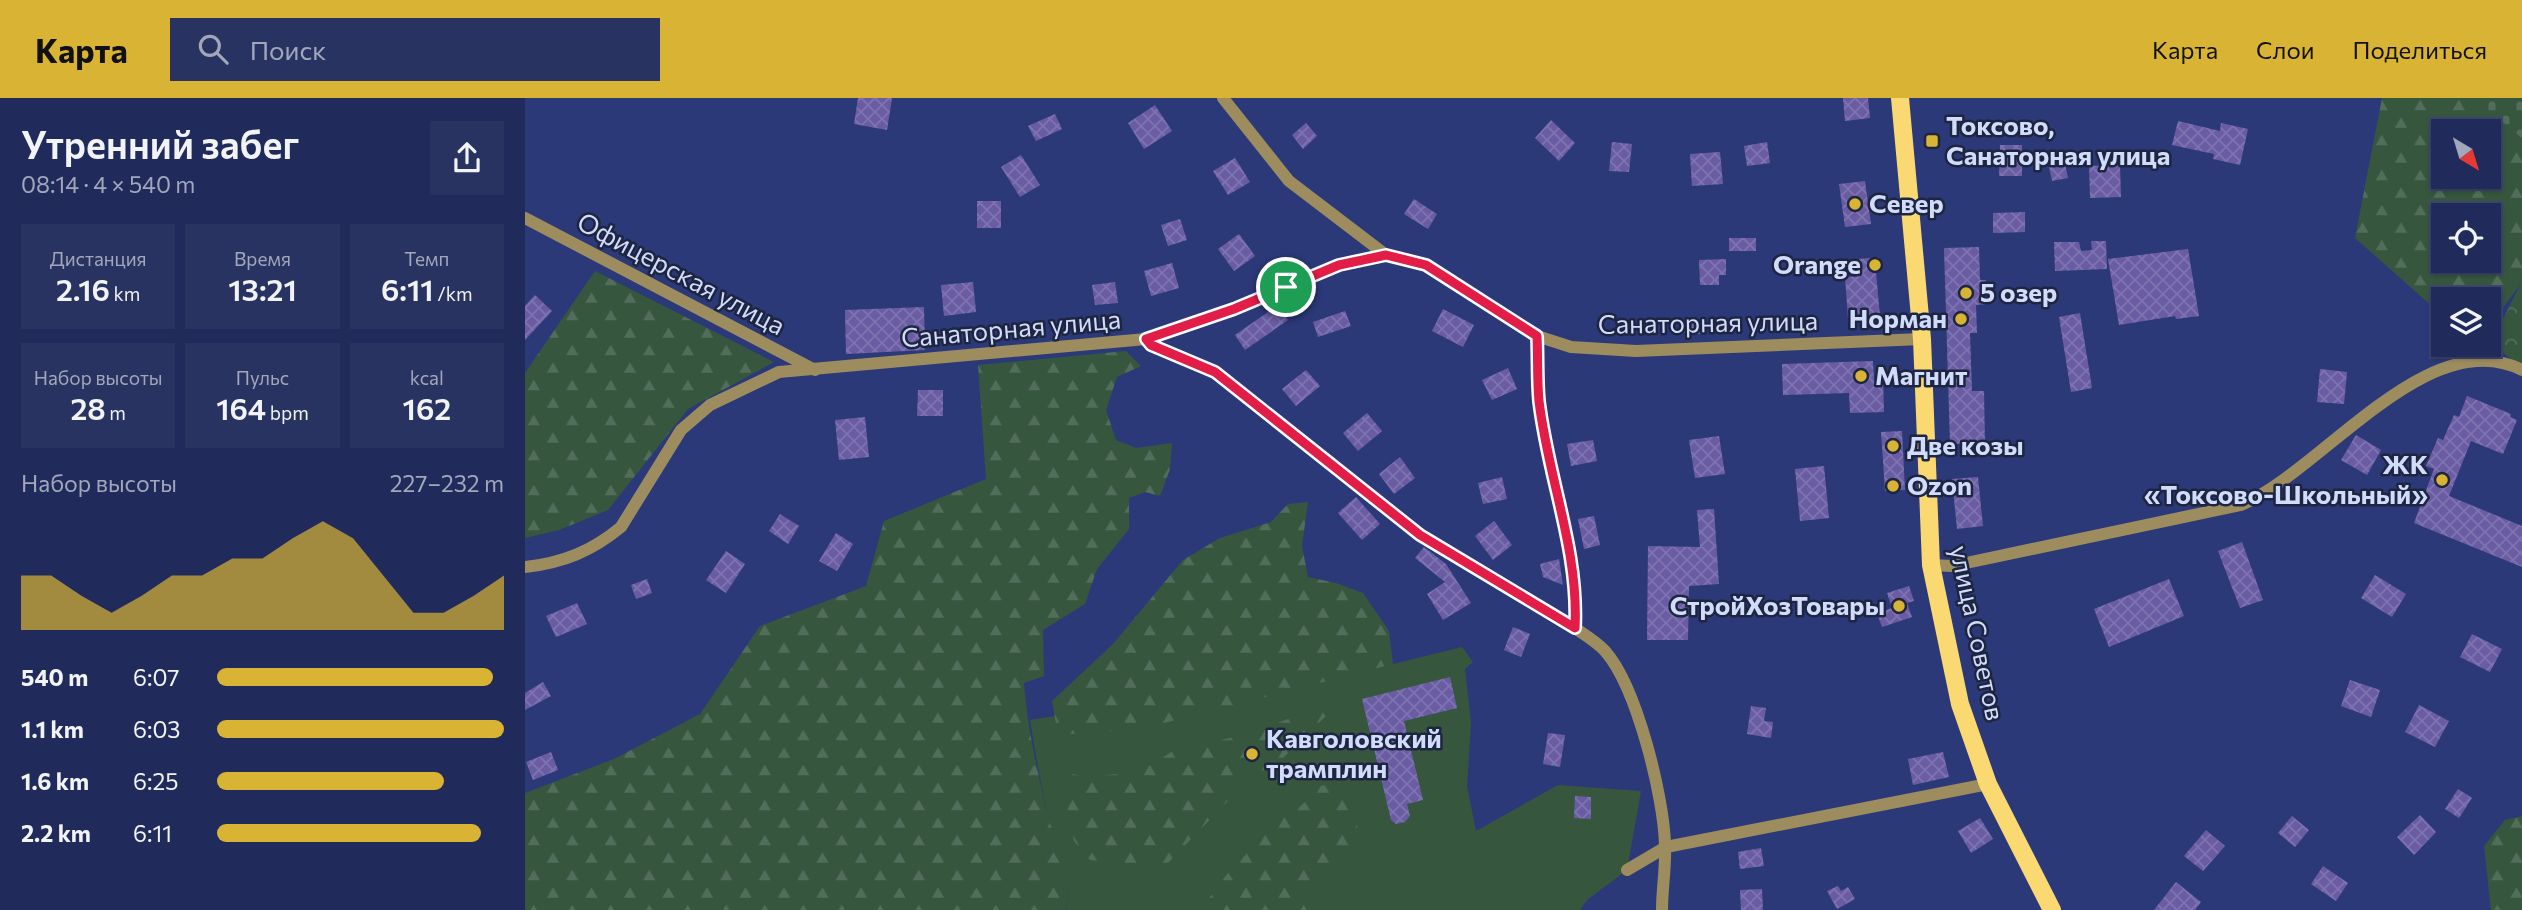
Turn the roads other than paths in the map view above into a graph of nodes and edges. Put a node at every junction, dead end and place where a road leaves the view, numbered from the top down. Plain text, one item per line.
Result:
1 (1223, 98) edge
2 (1901, 98) edge
3 (525, 218) edge
4 (1386, 255) junction
5 (1537, 336) junction
6 (1146, 339) junction
7 (1922, 339) junction
8 (815, 370) junction
9 (2522, 370) edge
10 (1931, 565) junction
11 (525, 567) edge
12 (1575, 628) junction
13 (1988, 784) junction
14 (1666, 847) junction
15 (1627, 870) dead end
16 (1662, 910) edge
17 (2052, 910) edge

1 - 4 street
2 - 7 main road, улица Советов
3 - 8 street, Офицерская улица
4 - 5 street, Санаторная улица
4 - 6 street, Санаторная улица
5 - 7 street, Санаторная улица
5 - 12 street
6 - 8 street, Санаторная улица
6 - 12 street
7 - 10 main road, улица Советов
8 - 11 street, Санаторная улица
9 - 10 street
10 - 13 main road, улица Советов
12 - 14 street
13 - 14 street
13 - 17 main road, улица Советов
14 - 15 street
14 - 16 street

